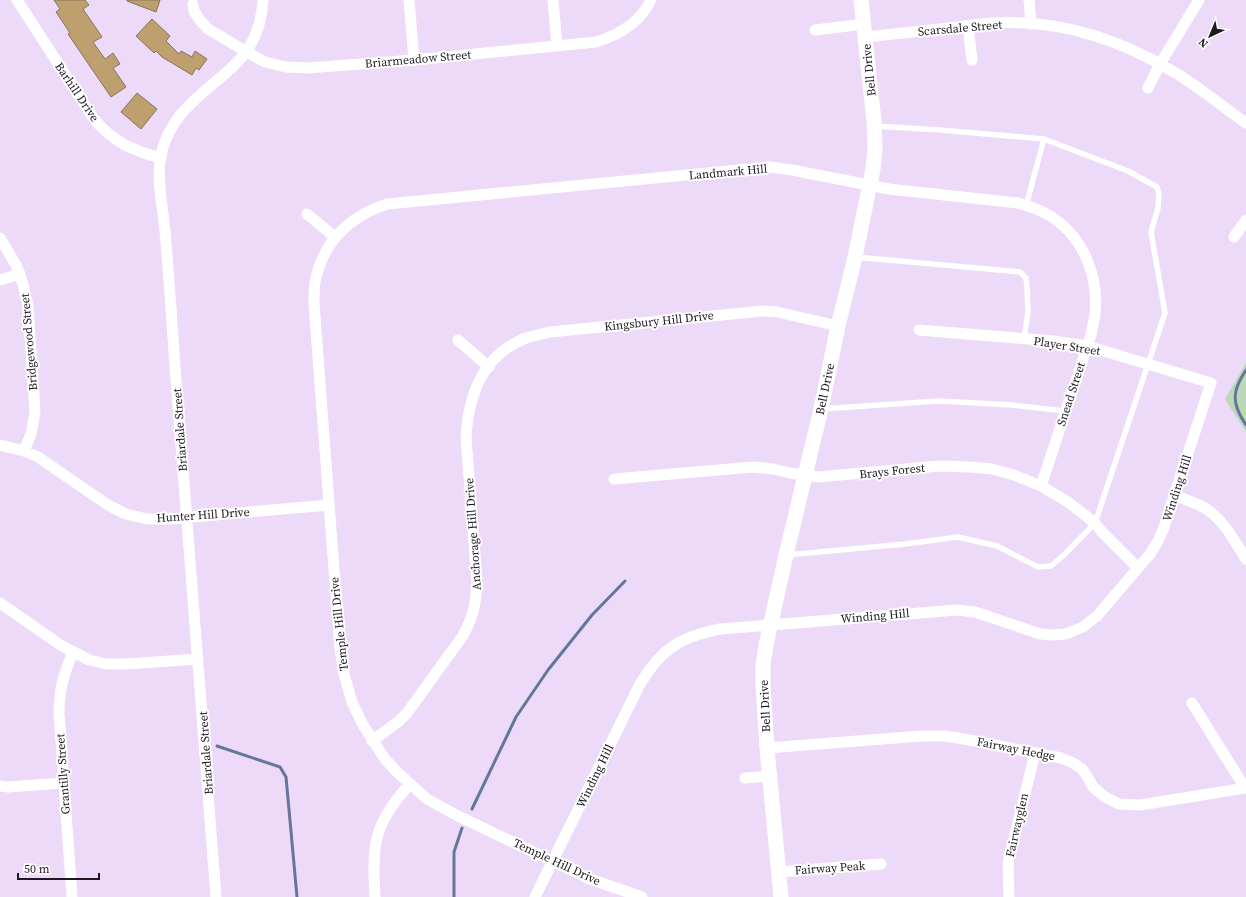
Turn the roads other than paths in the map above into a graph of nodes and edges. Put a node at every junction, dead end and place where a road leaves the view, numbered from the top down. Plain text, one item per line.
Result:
1 (17, 0) edge
2 (263, 0) edge
3 (409, 0) edge
4 (553, 0) edge
5 (651, 0) edge
6 (861, 0) edge
7 (1029, 0) edge
8 (1199, 0) edge
9 (193, 4) dead end
10 (1032, 24) junction
11 (968, 26) junction
12 (815, 30) dead end
13 (865, 31) junction
14 (557, 46) junction
15 (246, 52) junction
16 (414, 60) junction
17 (972, 60) dead end
18 (1160, 64) junction
19 (1148, 88) dead end
20 (1246, 123) edge
21 (874, 126) junction
22 (1044, 139) junction
23 (161, 158) junction
24 (869, 187) junction
25 (1026, 206) junction
26 (307, 214) dead end
27 (1246, 220) edge
28 (335, 237) junction
29 (1234, 237) dead end
30 (0, 238) edge
31 (855, 257) junction
32 (20, 274) junction
33 (1092, 278) joint
34 (0, 280) edge
35 (838, 326) junction
36 (919, 330) dead end
37 (1024, 339) junction
38 (458, 340) dead end
39 (1087, 346) junction
40 (1147, 364) junction
41 (489, 367) junction
42 (1211, 383) joint
43 (821, 409) junction
44 (1065, 411) junction
45 (0, 445) edge
46 (24, 451) junction
47 (805, 476) junction
48 (614, 479) dead end
49 (1041, 486) junction
50 (1174, 495) junction
51 (329, 505) junction
52 (186, 517) junction
53 (1095, 523) junction
54 (786, 555) junction
55 (1246, 559) edge
56 (1138, 568) junction
57 (0, 603) edge
58 (771, 625) junction
59 (73, 652) junction
60 (198, 659) junction
61 (1192, 703) dead end
62 (372, 741) junction
63 (767, 748) junction
64 (1035, 753) junction
65 (770, 776) junction
66 (745, 778) dead end
67 (64, 783) junction
68 (410, 784) junction
69 (0, 786) edge
70 (1246, 788) edge
71 (554, 861) junction
72 (881, 864) dead end
73 (779, 872) junction
74 (72, 897) edge
75 (216, 897) edge
76 (375, 897) edge
77 (535, 897) edge
78 (642, 897) edge
79 (781, 897) edge
80 (1009, 897) edge

1 - 23 street, Barhill Drive
2 - 15 street, Briardale Street
3 - 16 street
4 - 14 street
5 - 14 street, Briarmeadow Street
6 - 13 street, Bell Drive
7 - 10 street
8 - 18 street
9 - 15 street, Briarmeadow Street
10 - 11 street, Scarsdale Street
10 - 18 street, Scarsdale Street
11 - 13 street, Scarsdale Street
11 - 17 street
12 - 13 street, Scarsdale Street
13 - 21 street, Bell Drive
14 - 16 street, Briarmeadow Street
15 - 16 street, Briarmeadow Street
15 - 23 street, Briardale Street
18 - 19 street
18 - 20 street, Scarsdale Street
21 - 22 lane
21 - 24 street, Bell Drive
22 - 25 lane
22 - 40 lane
23 - 52 street, Briardale Street
24 - 25 street, Landmark Hill
24 - 28 street, Landmark Hill
24 - 31 street, Bell Drive
25 - 33 street, Landmark Hill
26 - 28 street
27 - 29 street
28 - 51 street, Temple Hill Drive
30 - 32 street, Bridgewood Street
31 - 35 street, Bell Drive
31 - 37 lane
32 - 34 street
32 - 46 street, Bridgewood Street
33 - 39 street, Snead Street
35 - 41 street, Kingsbury Hill Drive
35 - 43 street, Bell Drive
36 - 37 street, Player Street
37 - 39 street, Player Street
38 - 41 street
39 - 40 street, Player Street
39 - 44 street, Snead Street
40 - 42 street, Player Street
40 - 53 lane
41 - 62 street, Anchorage Hill Drive
42 - 50 street, Winding Hill
43 - 44 lane
43 - 47 street, Bell Drive
44 - 49 street, Snead Street
45 - 46 street, Hunter Hill Drive
46 - 52 street, Hunter Hill Drive
47 - 48 street, Brays Forest
47 - 49 street, Brays Forest
47 - 54 street, Bell Drive
49 - 53 street, Brays Forest
50 - 55 street
50 - 56 street, Winding Hill
51 - 52 street, Hunter Hill Drive
51 - 62 street, Temple Hill Drive
52 - 60 street, Briardale Street
53 - 54 lane
53 - 56 street, Brays Forest
54 - 58 street, Bell Drive
56 - 58 street, Winding Hill
57 - 59 street
58 - 63 street, Bell Drive
58 - 71 street, Winding Hill
59 - 60 street
59 - 67 street, Grantilly Street
60 - 75 street, Briardale Street
61 - 70 street
62 - 68 street, Temple Hill Drive
63 - 64 street, Fairway Hedge
63 - 65 street, Bell Drive
64 - 70 street, Fairway Hedge
64 - 80 street, Fairwayglen
65 - 66 street
65 - 73 street, Bell Drive
67 - 69 street
67 - 74 street, Grantilly Street
68 - 71 street, Temple Hill Drive
68 - 76 street
71 - 77 street, Winding Hill
71 - 78 street, Temple Hill Drive
72 - 73 street, Fairway Peak
73 - 79 street, Bell Drive

